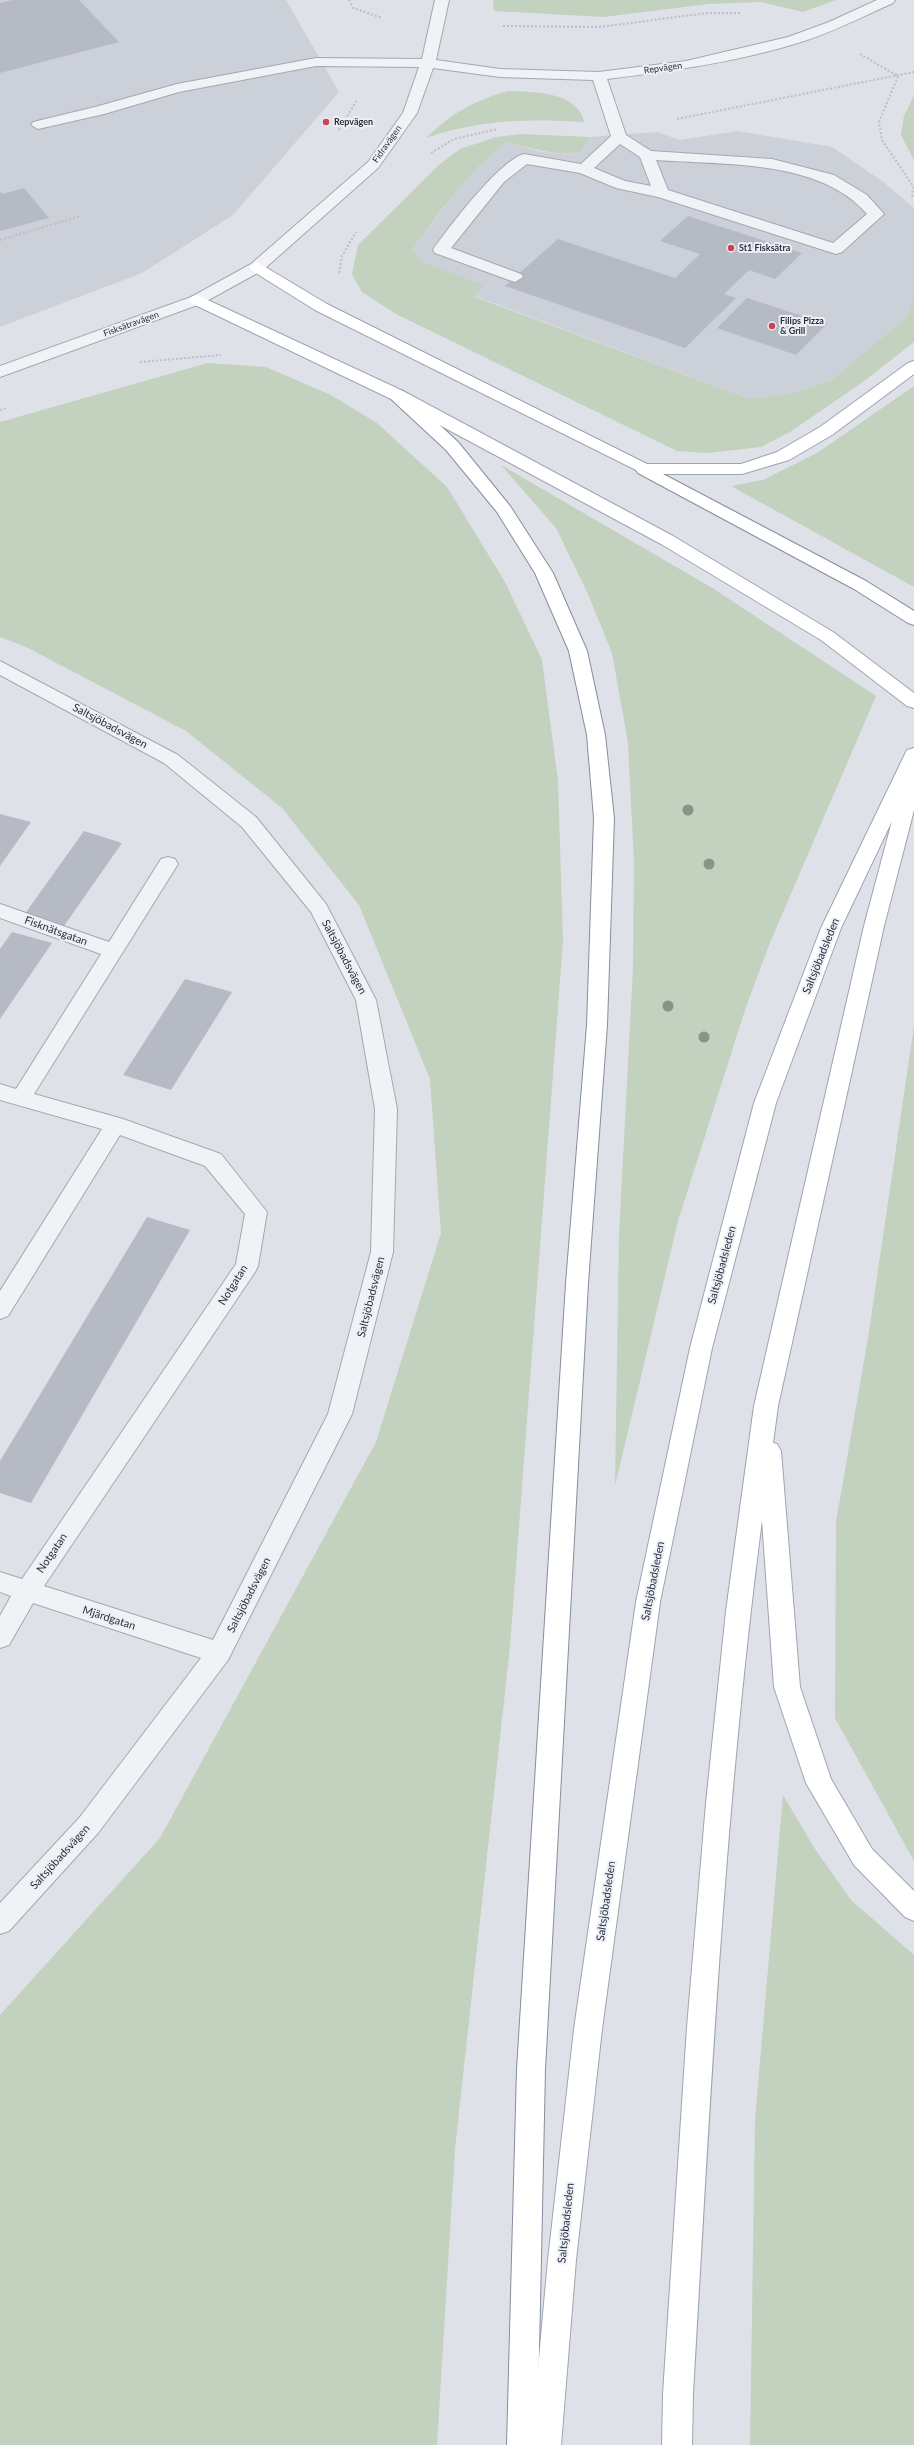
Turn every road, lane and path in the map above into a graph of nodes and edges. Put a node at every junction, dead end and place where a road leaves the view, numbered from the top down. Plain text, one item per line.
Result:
1 (349, 0) edge
2 (442, 0) edge
3 (888, 0) edge
4 (746, 13) dead end
5 (382, 18) dead end
6 (503, 26) dead end
7 (854, 51) dead end
8 (428, 63) junction
9 (599, 76) junction
10 (38, 125) dead end
11 (619, 137) junction
12 (647, 155) junction
13 (584, 169) junction
14 (661, 193) junction
15 (876, 214) junction
16 (81, 216) dead end
17 (0, 240) edge
18 (257, 267) junction
19 (516, 277) dead end
20 (197, 300) junction
21 (914, 366) edge
22 (0, 372) edge
23 (397, 395) junction
24 (644, 469) junction
25 (914, 619) edge
26 (0, 667) edge
27 (914, 702) edge
28 (914, 754) edge
29 (914, 774) edge
30 (168, 864) dead end
31 (0, 911) edge
32 (113, 951) junction
33 (10, 1095) edge
34 (115, 1125) junction
35 (0, 1310) edge
36 (766, 1406) junction
37 (0, 1582) edge
38 (27, 1591) junction
39 (0, 1638) edge
40 (219, 1653) junction
41 (914, 1909) edge
42 (0, 1922) edge
43 (522, 2445) edge
44 (546, 2445) edge
45 (677, 2445) edge

1 - 5 path
2 - 8 street, Fidravägen
3 - 9 street, Repvägen
4 - 6 path
7 - 15 path
8 - 9 street, Repvägen
8 - 10 street, Repvägen
8 - 18 street, Fidravägen
9 - 11 street
11 - 12 street
11 - 13 street
12 - 14 street
12 - 15 street
13 - 14 street
13 - 19 street
14 - 15 street
16 - 17 path
18 - 20 street, Fisksätravägen
18 - 24 main road
20 - 22 street, Fisksätravägen
20 - 23 main road
21 - 24 main road
23 - 27 main road
23 - 43 main road
24 - 25 main road
26 - 40 street, Saltsjöbadsvägen
28 - 44 main road, Saltsjöbadsleden
29 - 36 main road
30 - 32 street
31 - 32 street, Fisknätsgatan
32 - 33 street
33 - 34 street, Notgatan
34 - 35 street
34 - 38 street, Notgatan
36 - 41 main road
36 - 45 main road
37 - 38 street, Mjärdgatan
38 - 39 street, Notgatan
38 - 40 street, Mjärdgatan
40 - 42 street, Saltsjöbadsvägen

